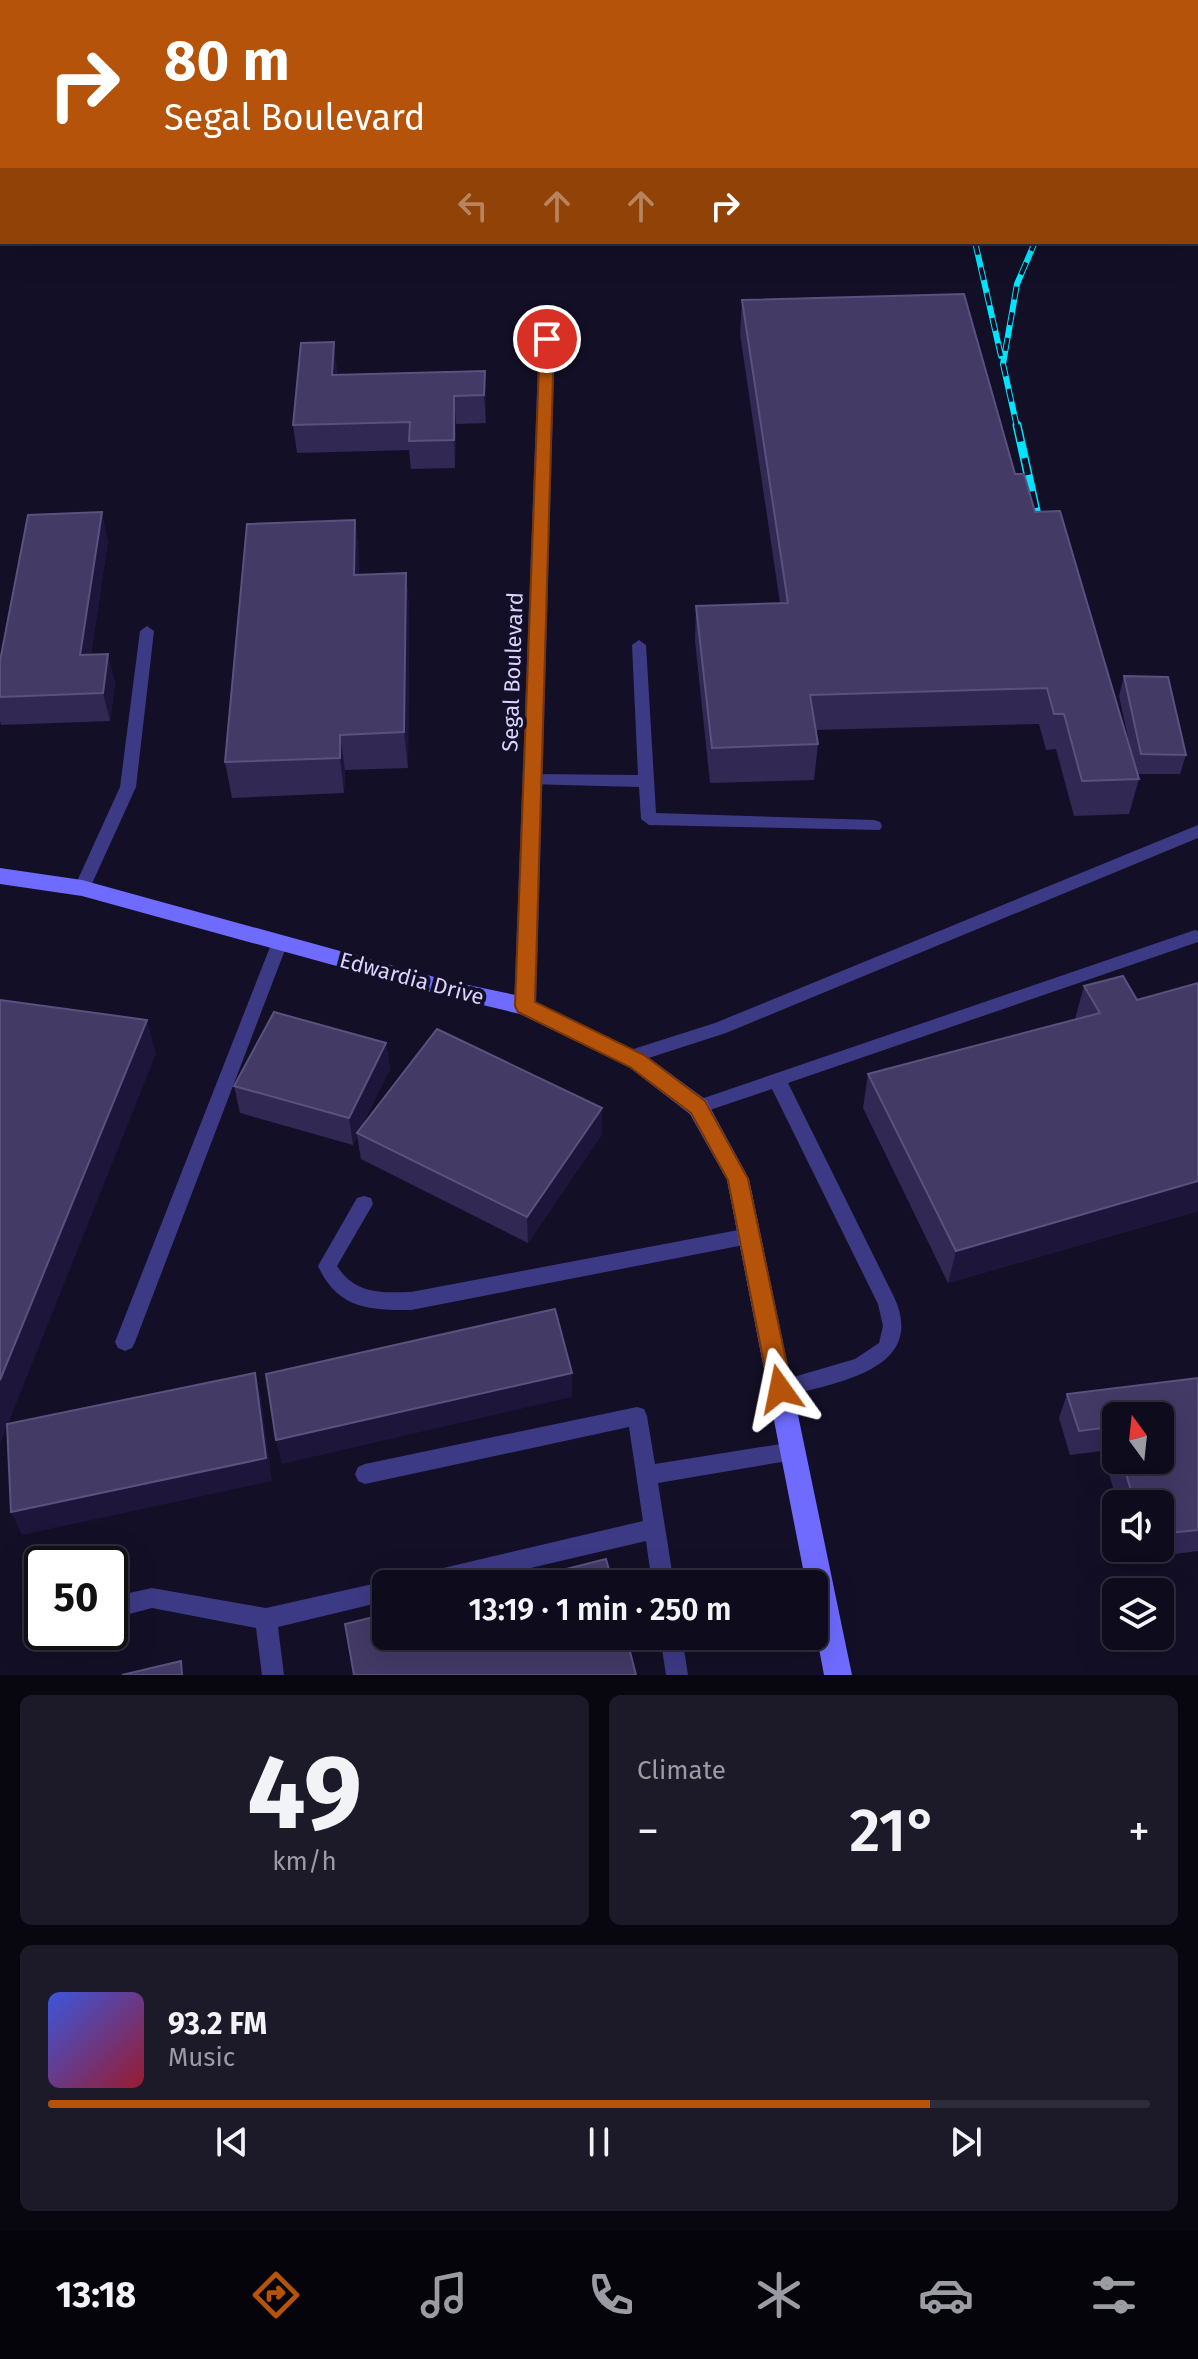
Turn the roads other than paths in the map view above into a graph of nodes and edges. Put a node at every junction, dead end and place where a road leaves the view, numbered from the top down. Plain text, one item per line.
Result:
1 (547, 339) dead end
2 (147, 631) dead end
3 (639, 645) dead end
4 (533, 780) junction
5 (646, 781) junction
6 (874, 826) dead end
7 (1198, 831) edge
8 (0, 876) edge
9 (82, 888) junction
10 (1195, 936) dead end
11 (280, 942) junction
12 (525, 1006) junction
13 (630, 1057) junction
14 (777, 1080) junction
15 (698, 1107) junction
16 (364, 1204) dead end
17 (749, 1236) junction
18 (125, 1342) dead end
19 (780, 1389) junction
20 (793, 1451) junction
21 (365, 1474) dead end
22 (647, 1475) junction
23 (654, 1529) junction
24 (478, 1570) edge
25 (661, 1570) edge
26 (372, 1594) edge
27 (128, 1604) edge
28 (266, 1619) junction
29 (673, 1650) edge
30 (273, 1675) edge
31 (677, 1675) edge
32 (838, 1675) edge

1 - 4 street, Segal Boulevard
2 - 9 lane
3 - 5 lane
4 - 5 lane
4 - 12 street, Segal Boulevard
5 - 6 lane
7 - 13 lane
8 - 9 main road, Edwardia Drive
9 - 11 main road, Edwardia Drive
10 - 14 lane
11 - 12 main road, Edwardia Drive
11 - 18 lane
12 - 13 main road, Edwardia Drive
13 - 15 main road, Edwardia Drive
14 - 15 lane
14 - 19 lane
15 - 17 main road, Edwardia Drive
16 - 17 lane
17 - 19 main road, Edwardia Drive
19 - 20 main road, Edwardia Drive
20 - 22 lane
20 - 32 main road, Edwardia Drive
21 - 22 lane
22 - 23 lane
23 - 24 lane
23 - 25 lane
26 - 28 lane
27 - 28 lane
28 - 30 lane
29 - 31 lane

